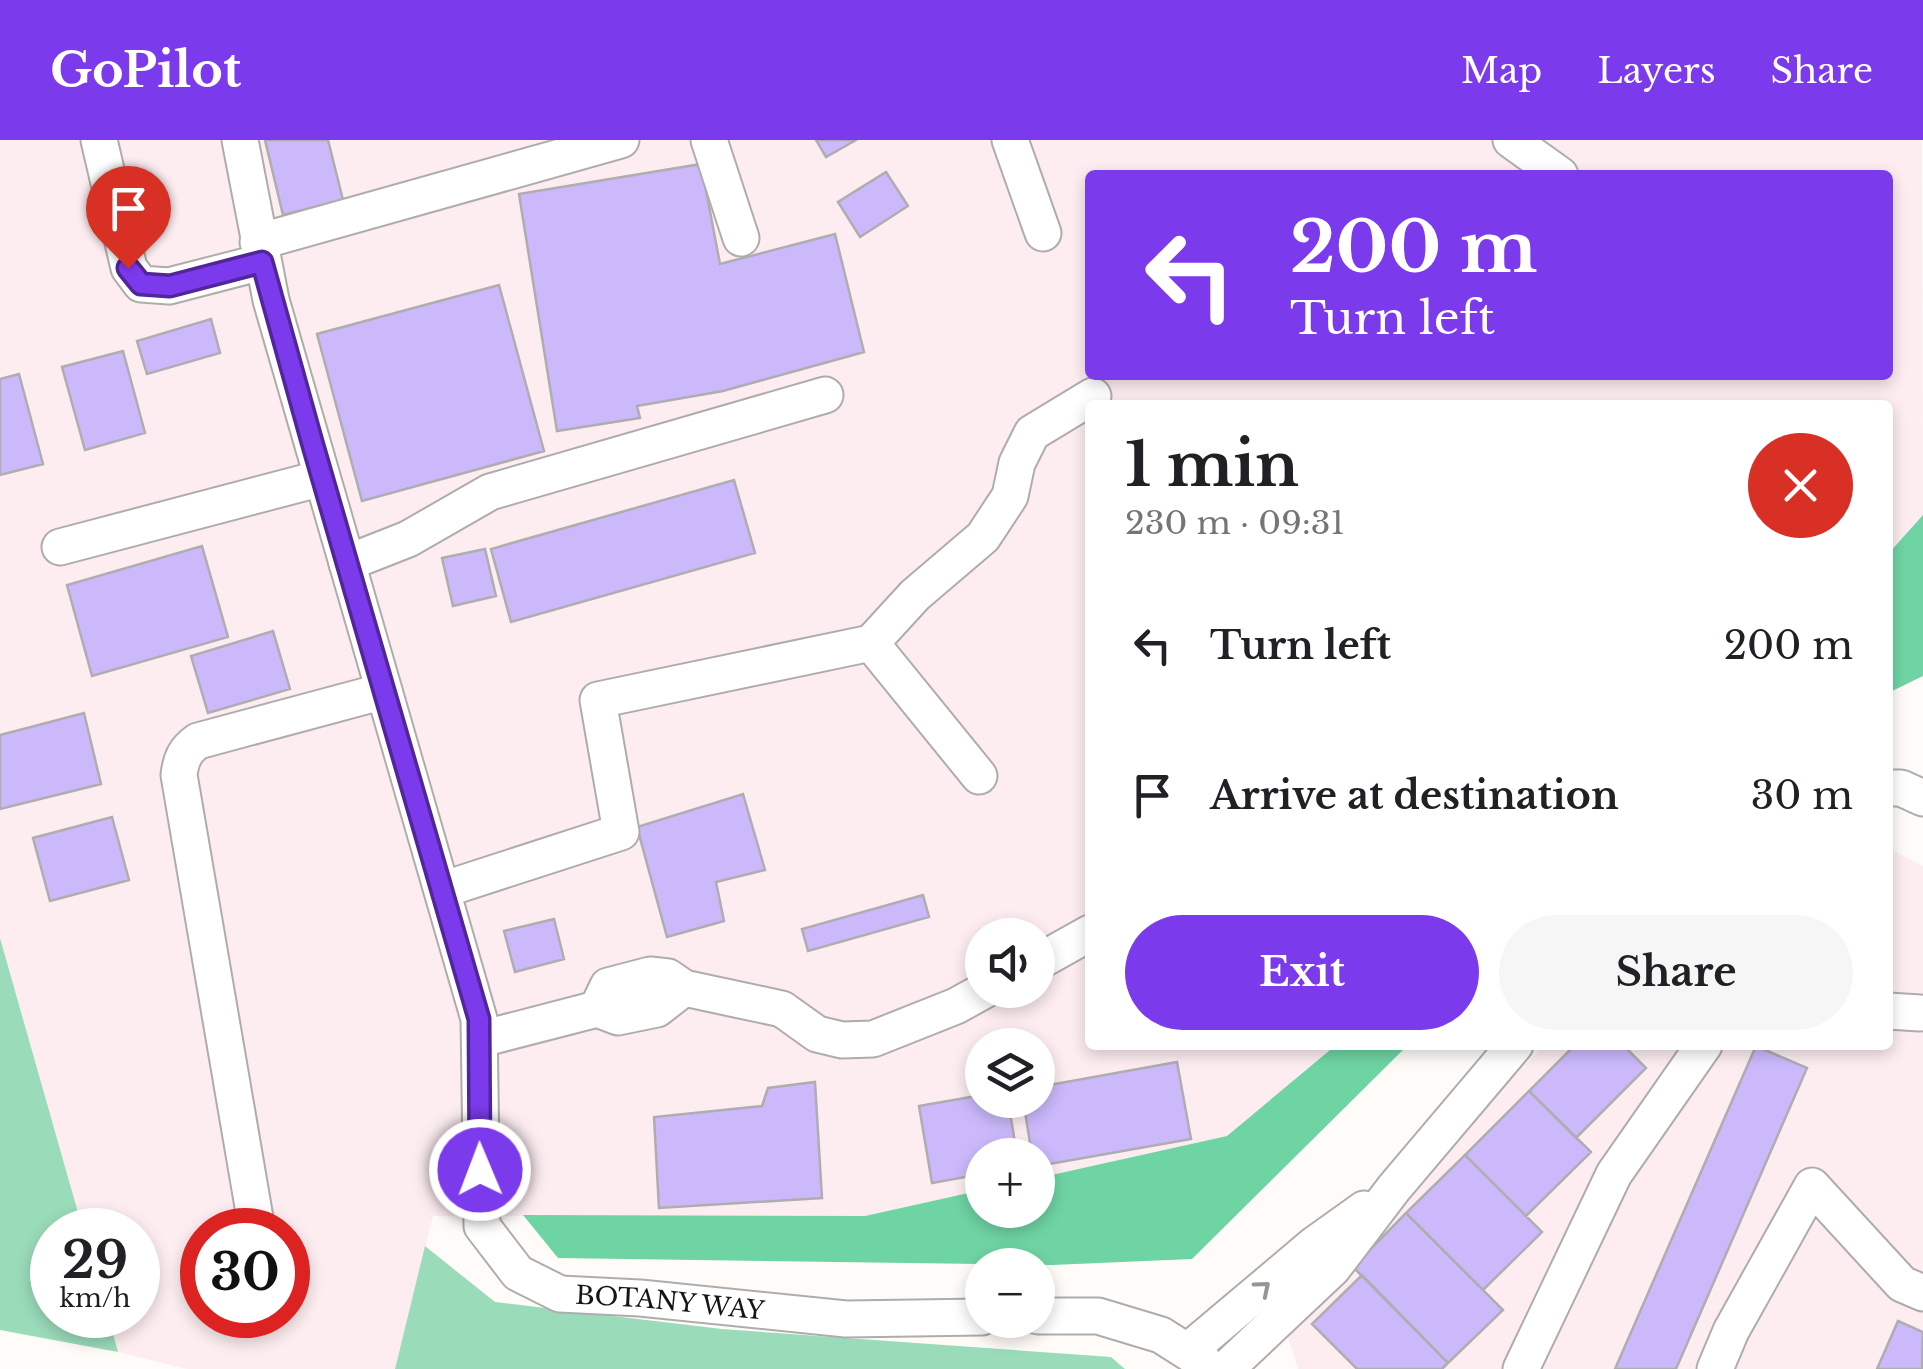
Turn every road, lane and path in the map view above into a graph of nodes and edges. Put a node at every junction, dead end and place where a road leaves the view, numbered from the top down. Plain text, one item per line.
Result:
1 (99, 140) edge
2 (240, 140) edge
3 (621, 140) edge
4 (708, 140) edge
5 (1010, 140) edge
6 (1511, 140) edge
7 (1553, 170) edge
8 (1043, 233) dead end
9 (741, 238) dead end
10 (260, 252) junction
11 (826, 395) dead end
12 (1093, 396) dead end
13 (1086, 400) edge
14 (1085, 401) edge
15 (322, 478) junction
16 (60, 547) dead end
17 (348, 564) junction
18 (871, 642) junction
19 (384, 692) junction
20 (978, 776) dead end
21 (1893, 788) edge
22 (1923, 798) edge
23 (442, 890) junction
24 (1085, 936) edge
25 (1055, 953) edge
26 (965, 1001) edge
27 (481, 1039) junction
28 (1511, 1050) edge
29 (1701, 1050) edge
30 (1394, 1188) junction
31 (253, 1208) edge
32 (1923, 1293) edge
33 (1055, 1316) edge
34 (965, 1317) edge
35 (1200, 1360) edge
36 (1226, 1369) edge
37 (1521, 1369) edge
38 (1716, 1369) edge

1 - 10 street
2 - 10 street, BOTANY WAY
3 - 10 street
4 - 9 street
5 - 8 street
6 - 7 street
10 - 15 street, BOTANY WAY
11 - 17 street
12 - 13 street
14 - 18 street
15 - 16 street
15 - 17 street, BOTANY WAY
17 - 19 street, BOTANY WAY
18 - 20 street
18 - 23 street
19 - 23 street, BOTANY WAY
19 - 31 street
21 - 22 street
23 - 27 street, BOTANY WAY
24 - 25 street
26 - 27 street
27 - 34 street, BOTANY WAY
28 - 30 street
29 - 37 street
35 -> 30 street
30 - 36 street
32 - 38 street
33 - 35 street

